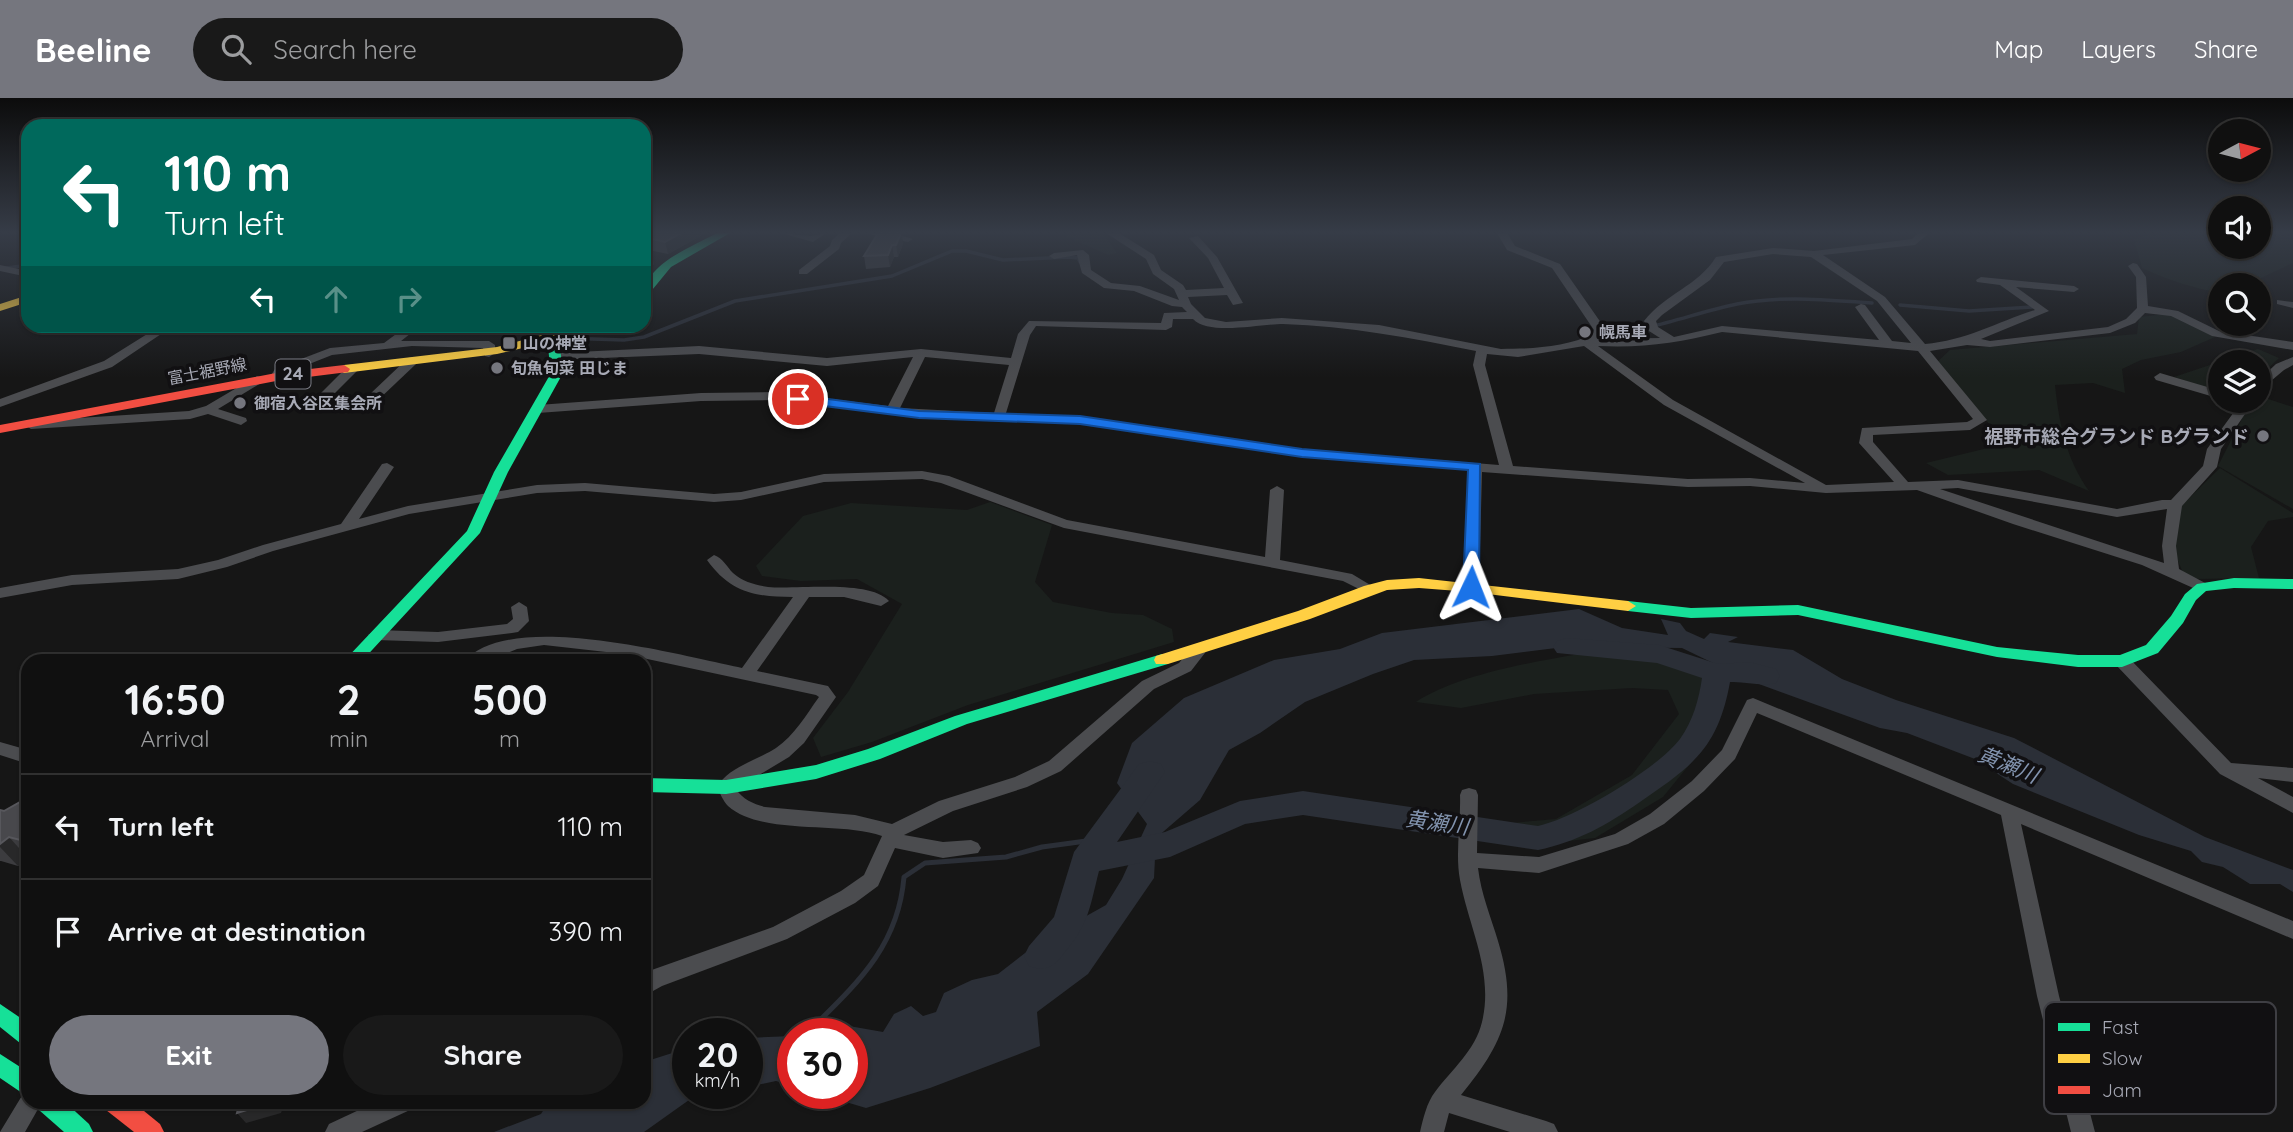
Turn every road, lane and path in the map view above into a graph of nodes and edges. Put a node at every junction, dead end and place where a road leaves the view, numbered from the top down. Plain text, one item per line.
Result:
1 (1101, 281) edge
2 (1171, 281) edge
3 (1226, 281) edge
4 (1566, 281) edge
5 (1701, 281) edge
6 (1855, 281) edge
7 (1995, 281) edge
8 (2141, 281) edge
9 (2003, 282) junction
10 (2074, 289) dead end
11 (1231, 291) junction
12 (1184, 298) junction
13 (21, 300) edge
14 (1237, 303) dead end
15 (1861, 307) dead end
16 (0, 308) edge
17 (2143, 309) junction
18 (1350, 314) dead end
19 (1196, 316) junction
20 (1357, 327) junction
21 (1622, 327) dead end
22 (156, 333) edge
23 (404, 333) edge
24 (568, 333) edge
25 (1531, 337) dead end
26 (553, 339) junction
27 (1672, 341) junction
28 (1967, 341) junction
29 (1586, 342) junction
30 (1634, 344) junction
31 (388, 345) junction
32 (1889, 346) junction
33 (2293, 346) edge
34 (1924, 348) junction
35 (1482, 349) junction
36 (1545, 349) junction
37 (489, 353) junction
38 (920, 353) junction
39 (557, 357) junction
40 (2293, 360) edge
41 (412, 361) junction
42 (1016, 362) junction
43 (353, 368) junction
44 (276, 376) junction
45 (2271, 376) edge
46 (2160, 377) dead end
47 (257, 380) junction
48 (2208, 391) edge
49 (373, 398) dead end
50 (320, 401) dead end
51 (0, 403) edge
52 (211, 409) junction
53 (538, 409) junction
54 (892, 411) junction
55 (2237, 413) edge
56 (999, 416) junction
57 (241, 421) dead end
58 (8, 427) edge
59 (387, 467) dead end
60 (1475, 467) junction
61 (1507, 468) junction
62 (1908, 484) junction
63 (1826, 489) junction
64 (1277, 490) dead end
65 (491, 496) junction
66 (2175, 505) junction
67 (347, 526) junction
68 (714, 560) dead end
69 (1272, 563) junction
70 (2172, 569) junction
71 (2293, 584) edge
72 (1471, 587) junction
73 (2202, 587) junction
74 (1369, 589) junction
75 (805, 591) junction
76 (0, 593) edge
77 (881, 601) dead end
78 (519, 607) dead end
79 (376, 635) junction
80 (1200, 649) junction
81 (358, 654) edge
82 (486, 654) edge
83 (648, 654) edge
84 (651, 655) edge
85 (2122, 662) junction
86 (746, 674) junction
87 (0, 748) edge
88 (21, 755) edge
89 (2226, 769) junction
90 (2293, 775) edge
91 (651, 785) edge
92 (726, 788) junction
93 (1469, 795) dead end
94 (2293, 806) edge
95 (2009, 811) junction
96 (891, 836) junction
97 (971, 848) dead end
98 (1467, 860) junction
99 (2293, 930) edge
100 (651, 981) edge
101 (2050, 1002) edge
102 (0, 1014) edge
103 (21, 1030) edge
104 (0, 1064) edge
105 (21, 1080) edge
106 (1442, 1100) junction
107 (26, 1109) edge
108 (55, 1109) edge
109 (123, 1109) edge
110 (387, 1109) edge
111 (2078, 1114) edge
112 (11, 1132) edge
113 (81, 1132) edge
114 (152, 1132) edge
115 (337, 1132) edge
116 (1432, 1132) edge
117 (1546, 1132) edge
118 (2082, 1132) edge

1 - 12 street
2 - 12 street
3 - 11 street
4 - 29 street
5 - 27 street
6 - 34 street
7 - 9 street
8 - 17 street
9 - 10 street
9 - 28 street
11 - 12 street
11 - 14 street
12 - 19 street
13 - 16 main road
15 - 32 street
17 - 28 street
17 - 33 street
18 - 20 street
19 - 20 street
19 - 42 street
20 - 35 street
21 - 30 street
22 - 51 street
23 - 31 street
24 - 26 main road, 富士裾野線 / 24
25 - 36 street
26 - 37 main road, 富士裾野線 / 24
26 - 39 main road
27 - 30 street
27 - 32 street
28 - 34 street
29 - 30 street
29 - 36 street
29 - 63 street
31 - 37 street
31 - 44 street
32 - 34 street
34 - 62 street
35 - 36 street
35 - 61 street
37 - 41 main road, 富士裾野線 / 24
38 - 39 street
38 - 42 street
38 - 54 street
39 - 53 main road
40 - 45 street
41 - 43 main road, 富士裾野線 / 24
41 - 49 street
42 - 56 street
43 - 44 main road, 富士裾野線 / 24
43 - 50 street
44 - 47 main road, 富士裾野線 / 24
46 - 48 street
47 - 52 street
47 - 58 main road, 富士裾野線 / 24
52 - 57 street
52 - 58 street
53 - 54 street
53 - 65 main road
54 - 56 street
55 - 66 street
56 - 60 street
59 - 67 street
60 - 61 street
60 - 72 street
61 - 63 street
62 - 63 street
62 - 66 street
62 - 70 street
64 - 69 street
65 - 67 street
65 - 69 street
65 - 79 main road
66 - 70 street
67 - 76 street
68 - 75 street
69 - 74 street
70 - 73 street
71 - 73 main road
72 - 74 main road
72 - 85 main road
73 - 85 main road
74 - 80 main road
75 - 77 street
75 - 86 street
78 - 79 street
79 - 81 main road
80 - 92 main road
80 - 96 street
82 - 83 street
84 - 86 street
85 - 89 street
86 - 92 street
87 - 88 street
89 - 90 street
89 - 94 street
91 - 92 main road
92 - 96 street
93 - 98 street
95 - 98 street
95 - 99 street
95 - 101 street
96 - 97 street
96 - 100 street
98 - 106 street
102 - 103 main road
104 - 105 main road
106 - 116 street
106 - 117 street
107 - 112 street
108 - 113 main road
109 - 114 main road
110 - 115 street
111 - 118 street

